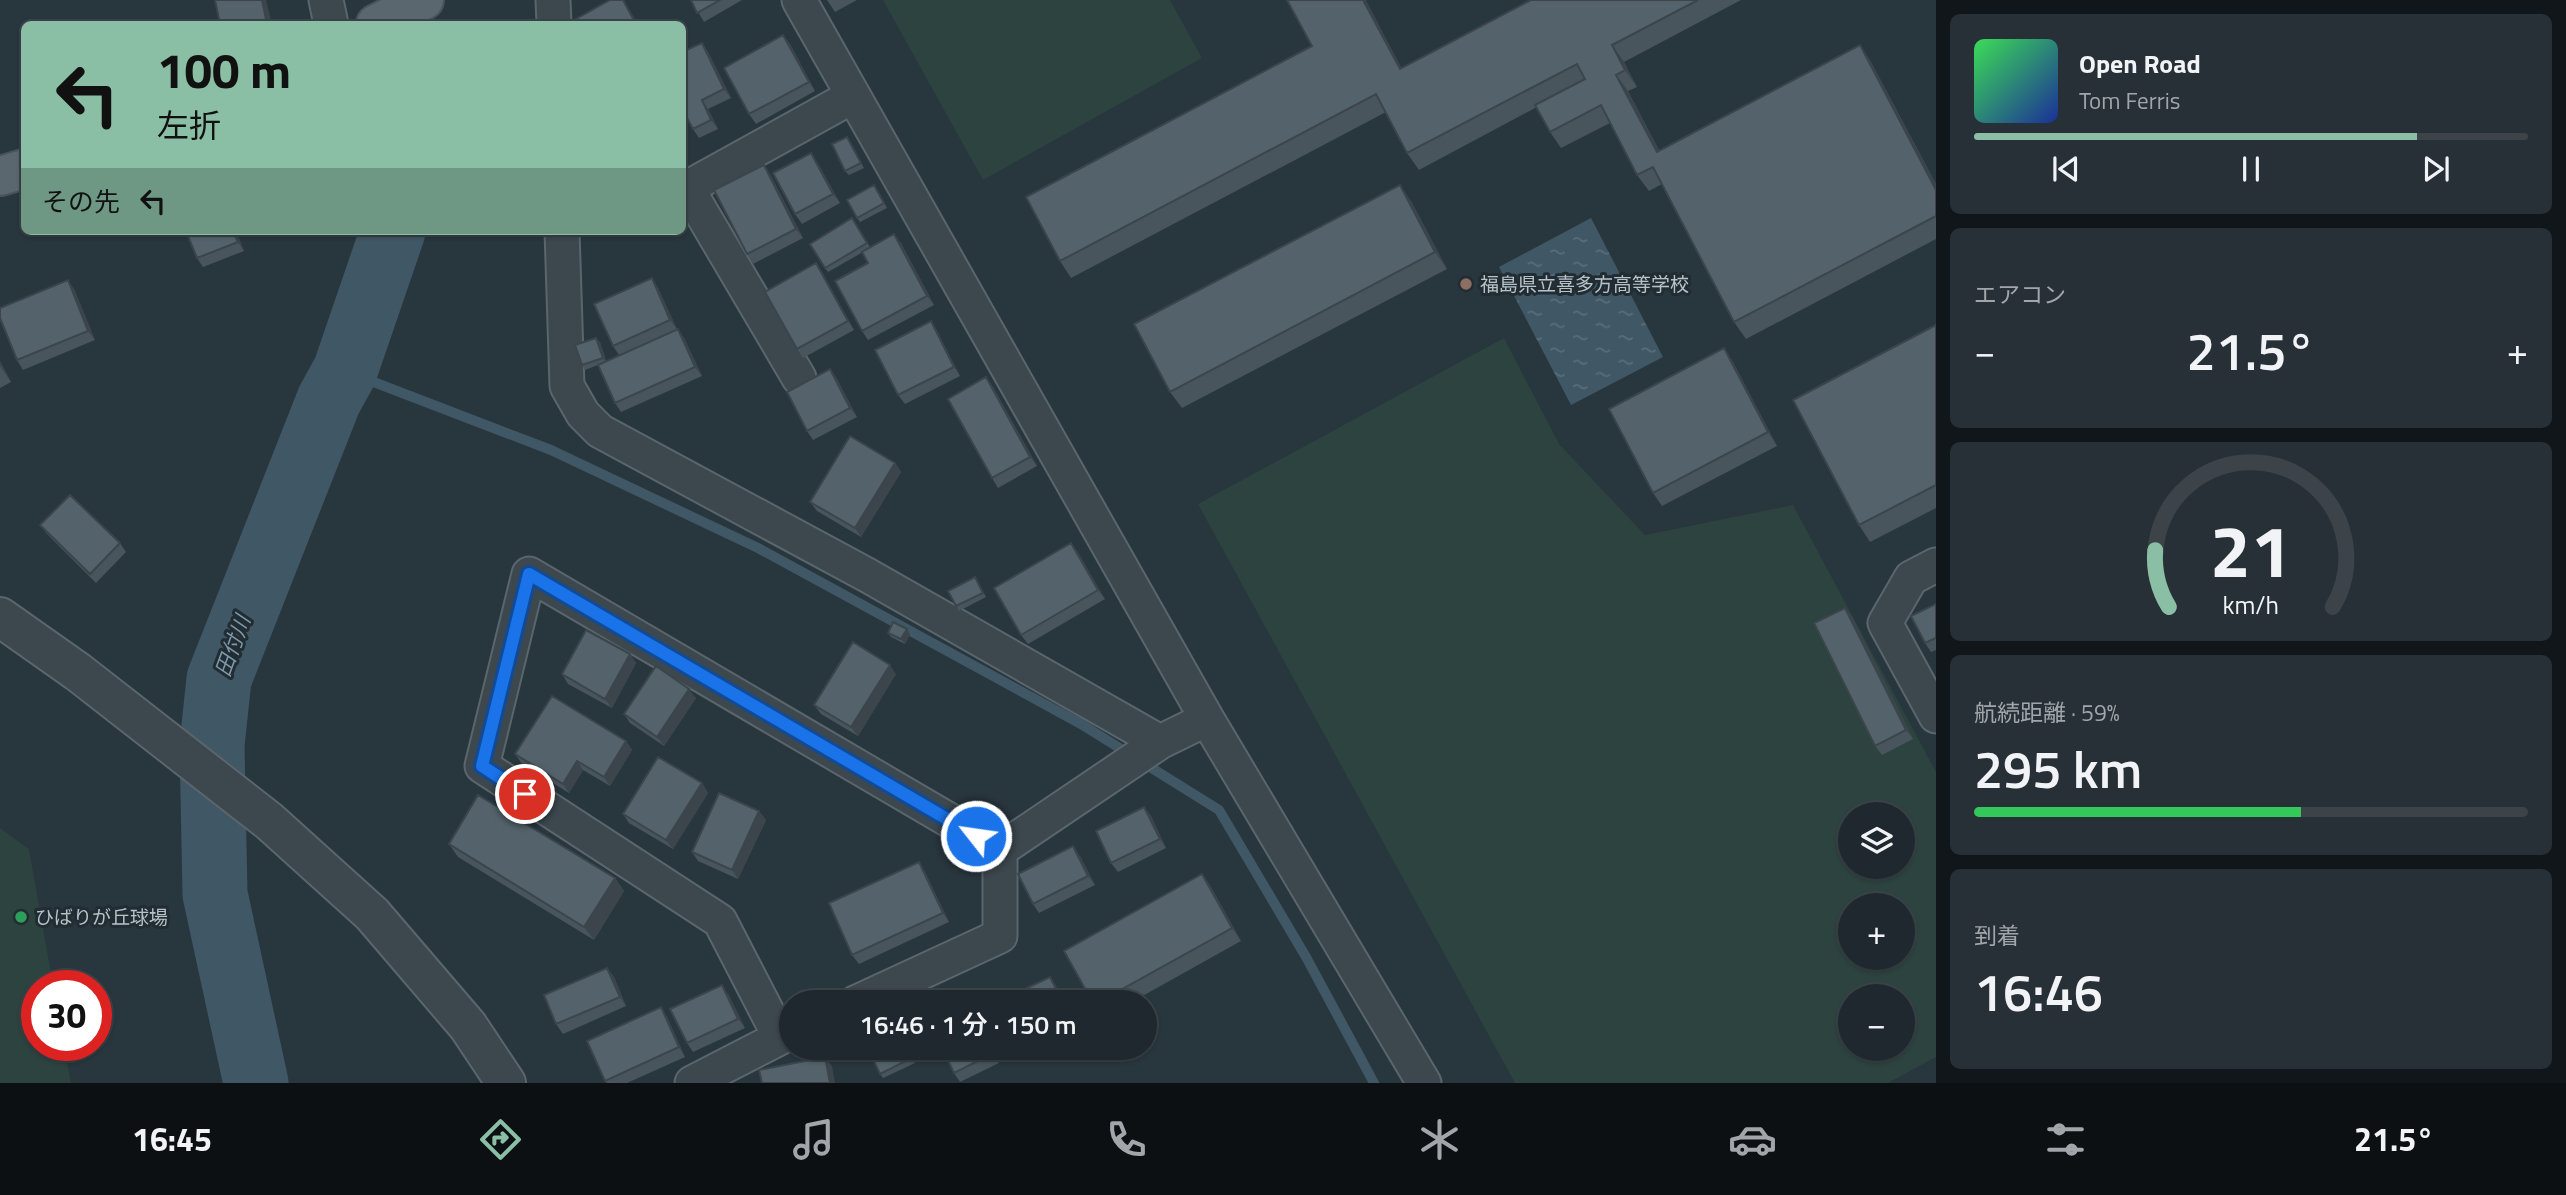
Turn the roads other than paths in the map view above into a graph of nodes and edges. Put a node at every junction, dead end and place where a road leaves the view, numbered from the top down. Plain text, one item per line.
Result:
1 (326, 0) edge
2 (424, 0) edge
3 (554, 0) edge
4 (799, 0) edge
5 (330, 21) edge
6 (382, 21) edge
7 (554, 21) edge
8 (853, 96) junction
9 (21, 170) edge
10 (0, 176) edge
11 (562, 235) edge
12 (799, 378) dead end
13 (1936, 565) edge
14 (0, 617) edge
15 (1936, 716) edge
16 (1207, 719) junction
17 (1160, 741) junction
18 (1000, 850) junction
19 (883, 990) edge
20 (779, 1024) edge
21 (779, 1038) edge
22 (696, 1082) edge
23 (506, 1083) edge
24 (1424, 1083) edge

1 - 5 street
2 - 6 main road
3 - 7 street
4 - 8 street
8 - 12 street
8 - 16 street
9 - 10 main road
11 - 17 street
13 - 15 street
14 - 23 street
16 - 17 street
16 - 24 street
17 - 18 street
18 - 19 street
18 - 20 street
21 - 22 street

